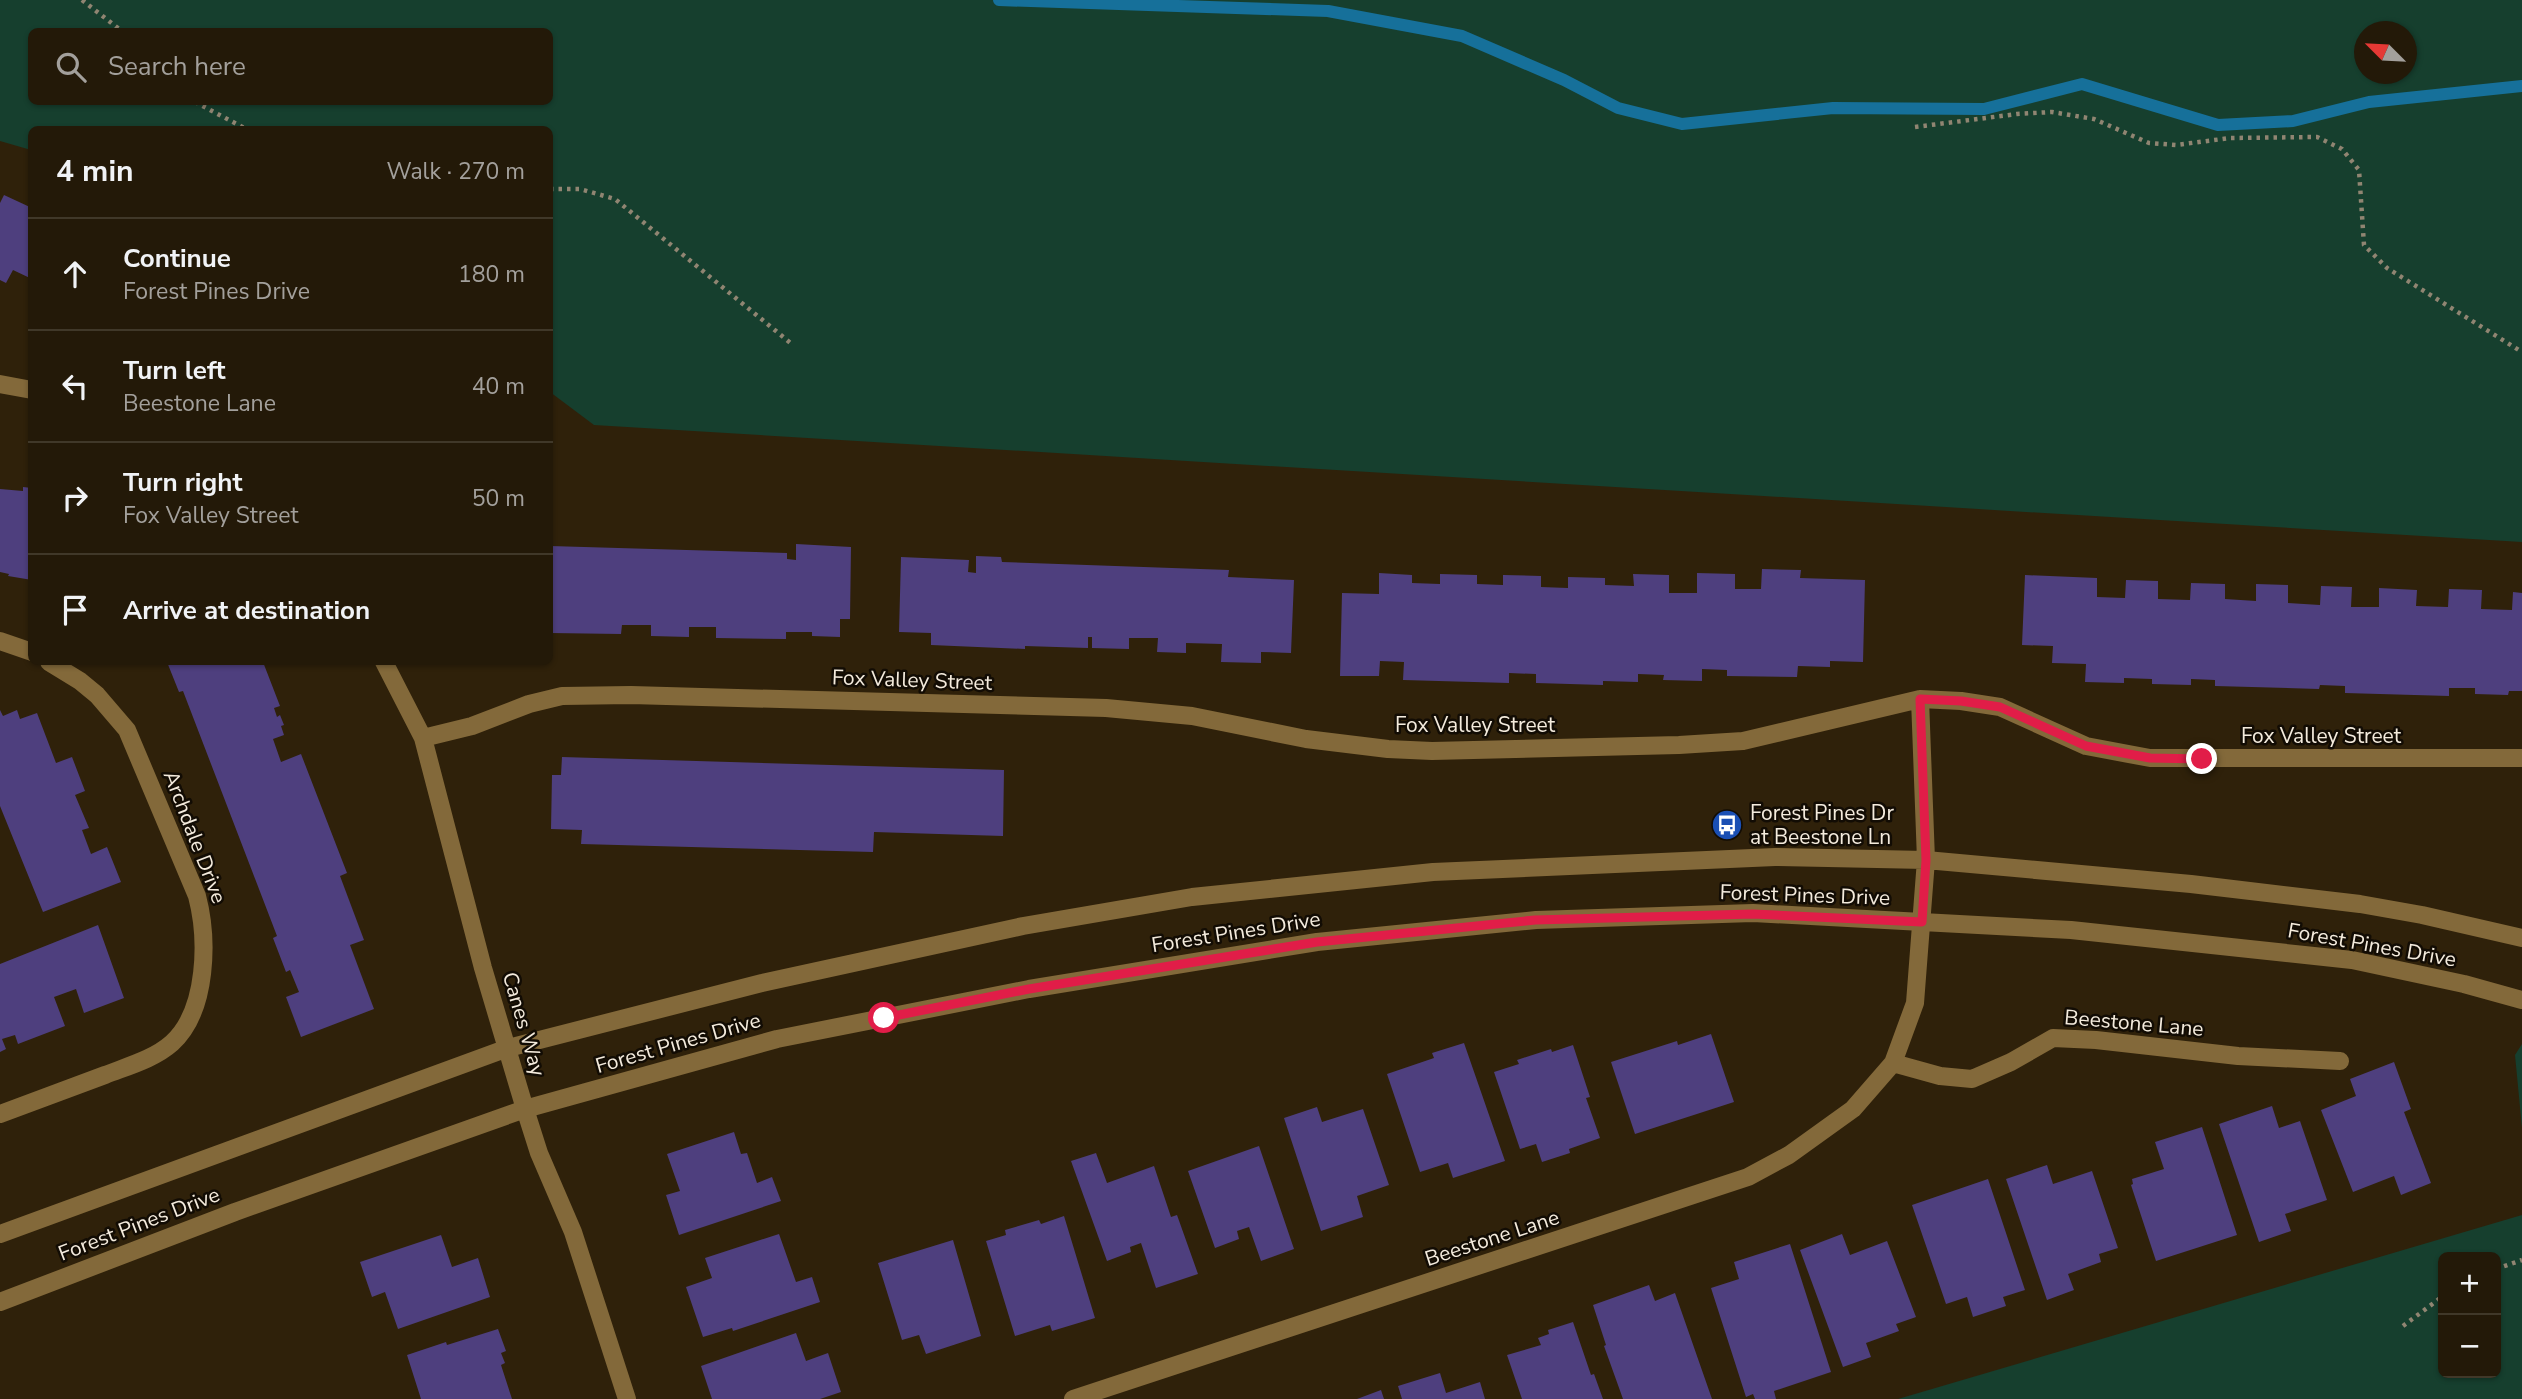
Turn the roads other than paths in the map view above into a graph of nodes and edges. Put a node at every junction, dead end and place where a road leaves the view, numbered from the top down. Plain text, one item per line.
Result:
1 (0, 384) edge
2 (28, 389) edge
3 (0, 641) edge
4 (28, 651) edge
5 (54, 665) edge
6 (386, 665) edge
7 (1920, 699) junction
8 (423, 738) junction
9 (2522, 758) edge
10 (1926, 860) junction
11 (1922, 922) junction
12 (2522, 938) edge
13 (2522, 1000) edge
14 (508, 1048) junction
15 (2340, 1061) dead end
16 (1893, 1063) junction
17 (524, 1110) junction
18 (0, 1114) edge
19 (0, 1234) edge
20 (0, 1302) edge
21 (627, 1399) edge
22 (1073, 1399) edge

1 - 2 street
3 - 4 street
5 - 18 street, Archdale Drive
6 - 8 street, Canes Way
7 - 8 street, Fox Valley Street
7 - 9 street, Fox Valley Street
7 - 10 street, Beestone Lane
8 - 14 street, Canes Way
10 - 11 street, Beestone Lane
10 - 12 street, Forest Pines Drive
10 - 14 street, Forest Pines Drive
11 - 13 street, Forest Pines Drive
11 - 16 street, Beestone Lane
11 - 17 street, Forest Pines Drive
14 - 17 street, Canes Way
14 - 19 street, Forest Pines Drive
15 - 16 street, Beestone Lane
16 - 22 street, Beestone Lane
17 - 20 street, Forest Pines Drive
17 - 21 street, Canes Way

